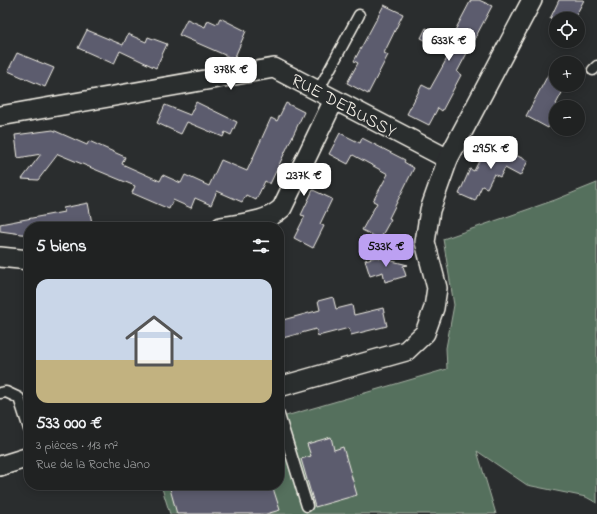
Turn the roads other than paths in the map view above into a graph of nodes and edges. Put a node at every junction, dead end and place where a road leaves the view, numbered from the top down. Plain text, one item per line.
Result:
1 (532, 0) edge
2 (359, 15) dead end
3 (318, 91) junction
4 (334, 100) junction
5 (0, 116) edge
6 (448, 159) junction
7 (248, 222) edge
8 (0, 257) edge
9 (24, 259) edge
10 (284, 386) edge
11 (0, 393) edge
12 (24, 414) edge
13 (284, 432) edge
14 (24, 459) edge
15 (0, 466) edge
16 (306, 506) dead end

1 - 6 street
2 - 3 lane
3 - 4 street, RUE DEBUSSY
3 - 5 street, RUE DEBUSSY
4 - 6 street, RUE DEBUSSY
4 - 7 street
6 - 10 street
8 - 9 street
11 - 12 lane
13 - 16 lane
14 - 15 street

